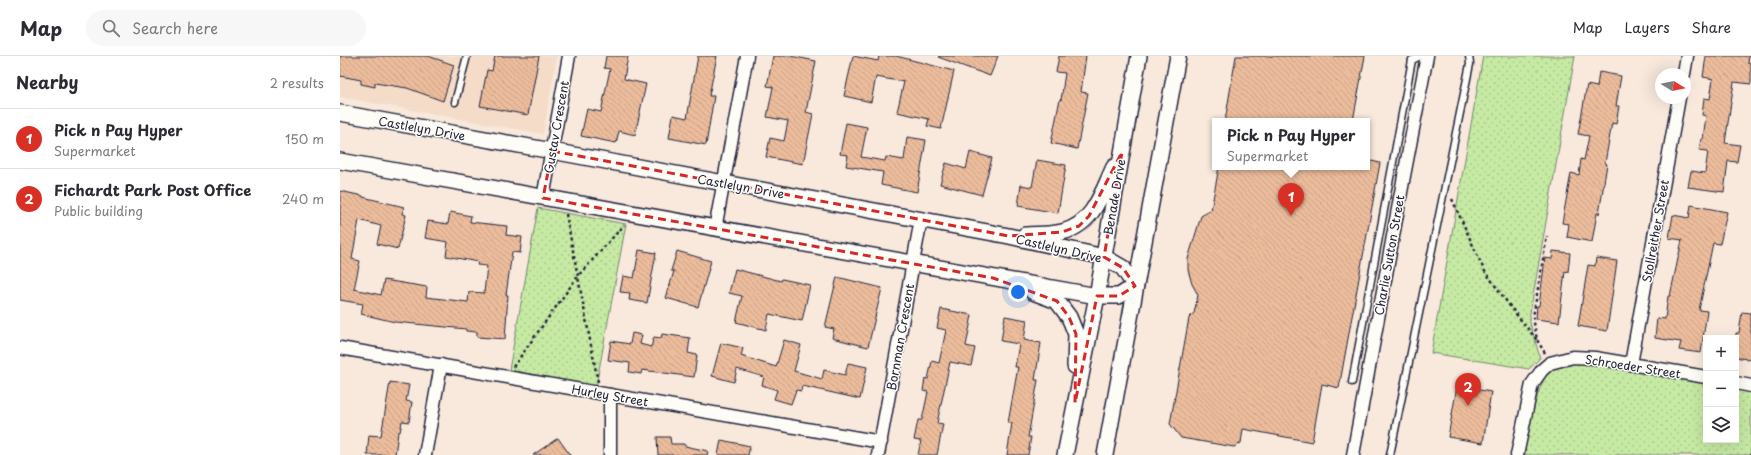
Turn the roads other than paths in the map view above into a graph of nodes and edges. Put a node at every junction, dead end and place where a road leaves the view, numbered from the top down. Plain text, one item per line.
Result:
1 (467, 56) edge
2 (569, 56) edge
3 (747, 56) edge
4 (1139, 56) edge
5 (1178, 56) edge
6 (1421, 56) edge
7 (1427, 56) edge
8 (1470, 56) edge
9 (1687, 56) edge
10 (1412, 60) junction
11 (1685, 68) edge
12 (1425, 69) junction
13 (455, 102) dead end
14 (1678, 104) edge
15 (340, 113) edge
16 (552, 151) junction
17 (1122, 152) junction
18 (340, 161) edge
19 (723, 182) junction
20 (543, 198) junction
21 (921, 219) junction
22 (716, 229) junction
23 (1010, 236) junction
24 (1104, 257) junction
25 (913, 264) junction
26 (993, 278) junction
27 (1135, 286) junction
28 (1096, 296) junction
29 (340, 348) edge
30 (1631, 364) junction
31 (441, 365) junction
32 (1703, 376) edge
33 (1352, 382) dead end
34 (1739, 384) edge
35 (1751, 386) edge
36 (605, 394) junction
37 (1075, 403) junction
38 (881, 442) junction
39 (1065, 452) edge
40 (425, 455) edge
41 (610, 455) edge
42 (878, 455) edge
43 (1105, 455) edge
44 (1353, 455) edge
45 (1390, 455) edge
46 (1517, 455) edge

1 - 13 lane
2 - 16 street, Gustav Crescent
3 - 19 street
4 - 17 street, Benade Drive
5 - 27 street
6 - 10 lane
7 - 12 street, Charlie Sutton Street
8 - 45 lane
9 - 11 street
10 - 12 lane
10 - 33 lane
12 - 44 street, Charlie Sutton Street
14 - 30 street, Stollreither Street
15 - 16 street, Castlelyn Drive
16 - 19 street, Castlelyn Drive
16 - 20 street, Gustav Crescent
17 - 23 street
17 - 24 street, Benade Drive
18 - 20 street
19 - 21 street, Castlelyn Drive
19 - 22 street
20 - 22 street
21 - 23 street, Castlelyn Drive
21 - 25 street, Bornman Crescent
22 - 25 street
23 - 24 street, Castlelyn Drive
24 - 27 street, Castlelyn Drive
24 - 28 street, Benade Drive
25 - 26 street
25 - 38 street, Bornman Crescent
26 - 28 street
26 - 37 street
27 - 28 street
27 - 43 street
28 - 37 street, Benade Drive
29 - 31 street, Hurley Street
30 - 32 street, Schroeder Street
30 - 46 street, Schroeder Street
31 - 36 street, Hurley Street
31 - 40 street
34 - 35 street
36 - 38 street, Hurley Street
36 - 41 street
37 - 39 street, Benade Drive
38 - 42 street, Bornman Crescent

